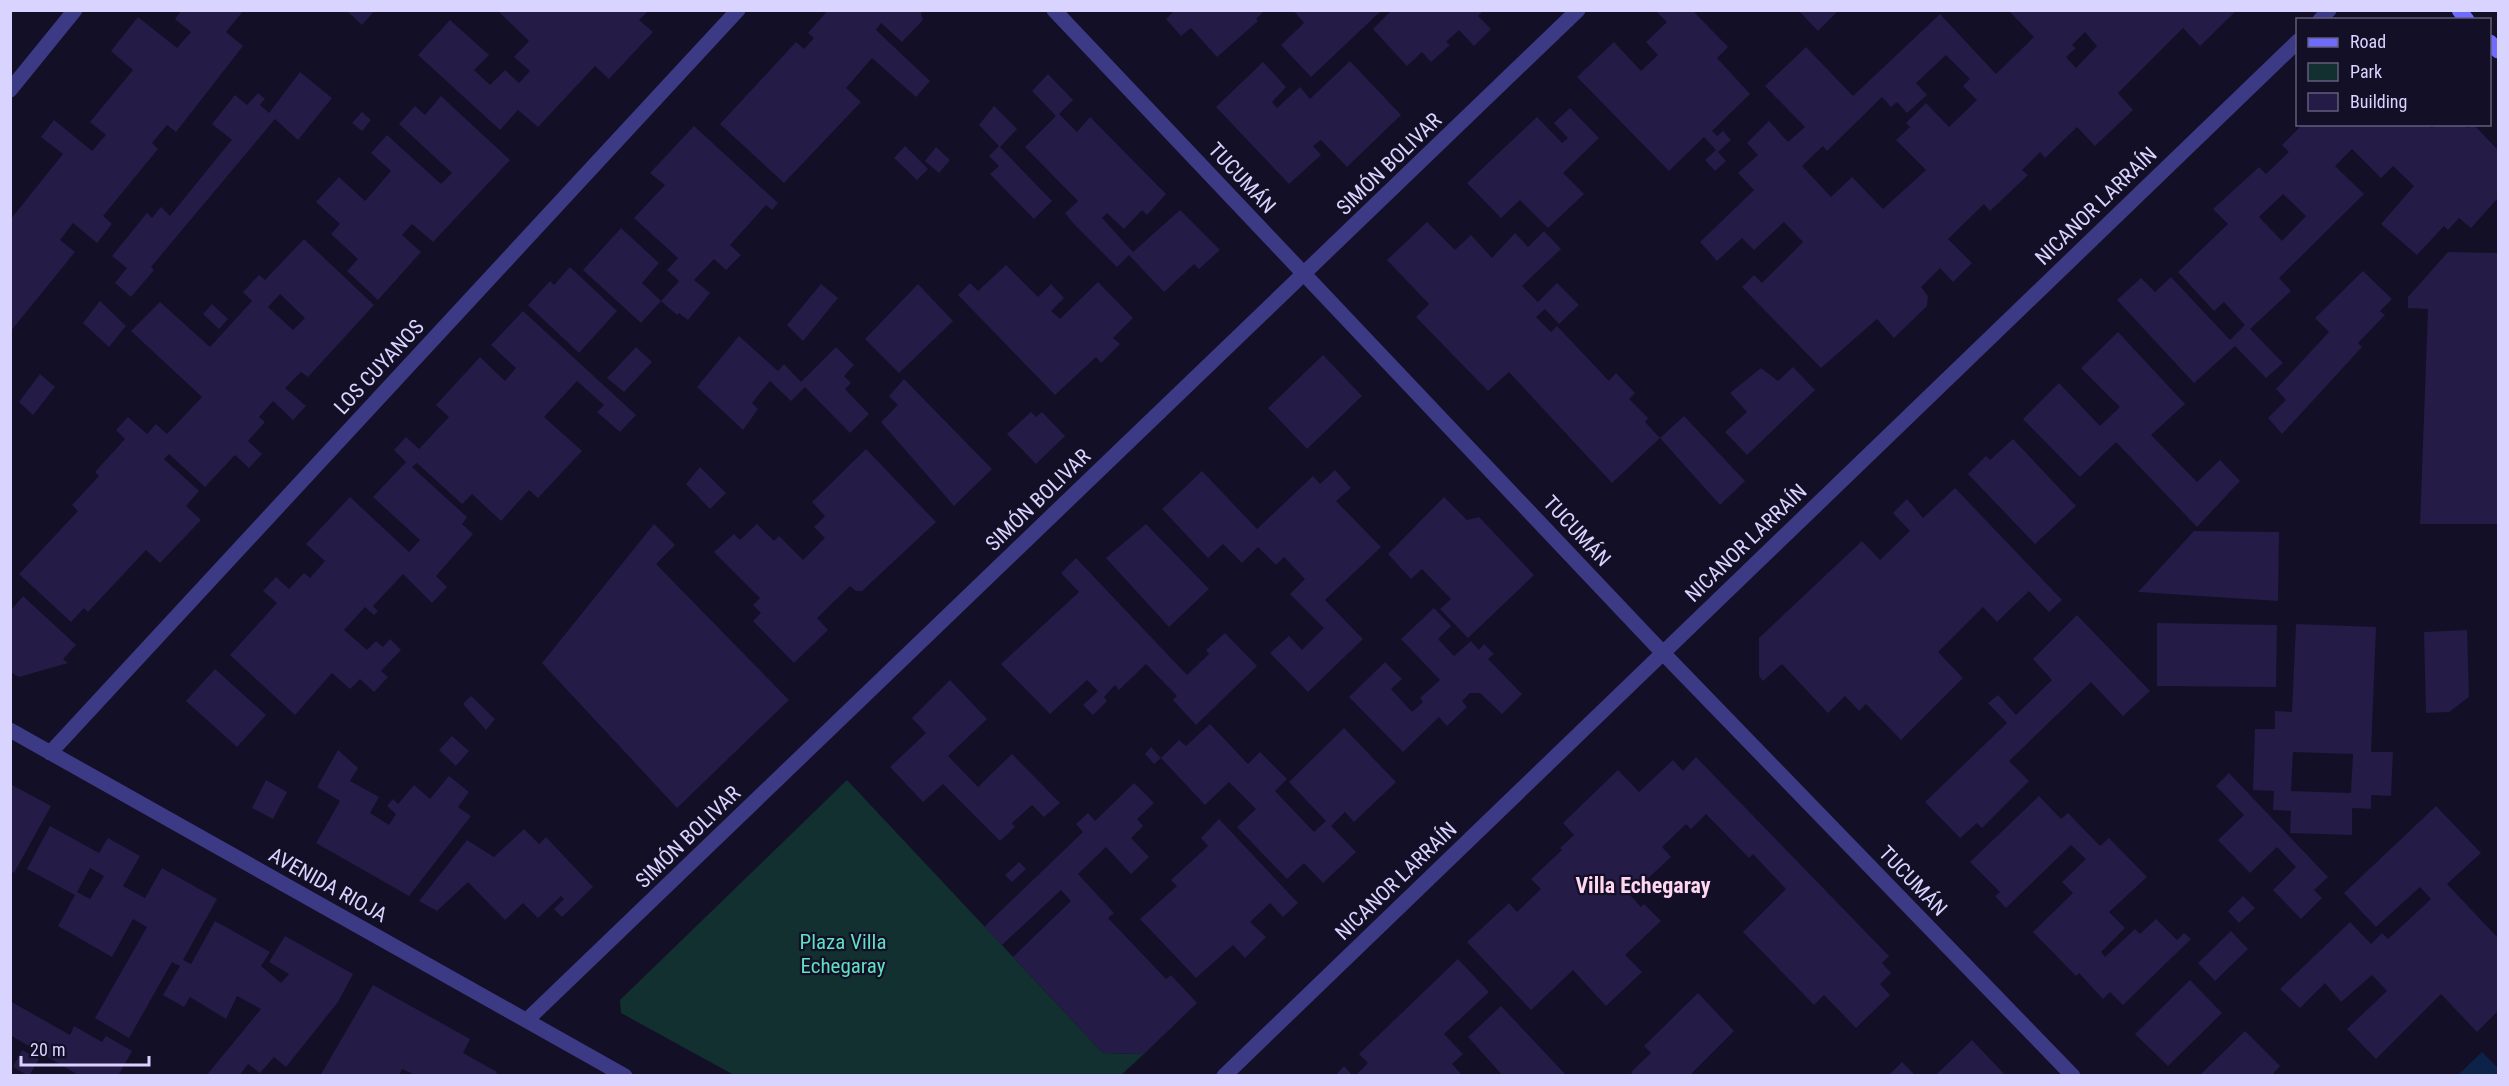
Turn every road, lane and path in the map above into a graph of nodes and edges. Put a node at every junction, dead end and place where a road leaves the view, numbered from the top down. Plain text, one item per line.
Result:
1 (75, 10) edge
2 (738, 10) edge
3 (1054, 10) edge
4 (1578, 10) edge
5 (2296, 43) edge
6 (10, 90) edge
7 (1304, 274) junction
8 (1663, 653) junction
9 (10, 730) edge
10 (50, 753) junction
11 (527, 1020) junction
12 (625, 1076) edge
13 (1224, 1076) edge
14 (2073, 1076) edge

1 - 6 street
2 - 10 street, LOS CUYANOS
3 - 7 street, TUCUMÁN
4 - 7 street, SIMÓN BOLIVAR
5 - 8 street, NICANOR LARRAÍN
7 - 8 street, TUCUMÁN
7 - 11 street, SIMÓN BOLIVAR
8 - 13 street, NICANOR LARRAÍN
8 - 14 street, TUCUMÁN
9 - 10 street, AVENIDA RIOJA
10 - 11 street, AVENIDA RIOJA
11 - 12 street, AVENIDA RIOJA

